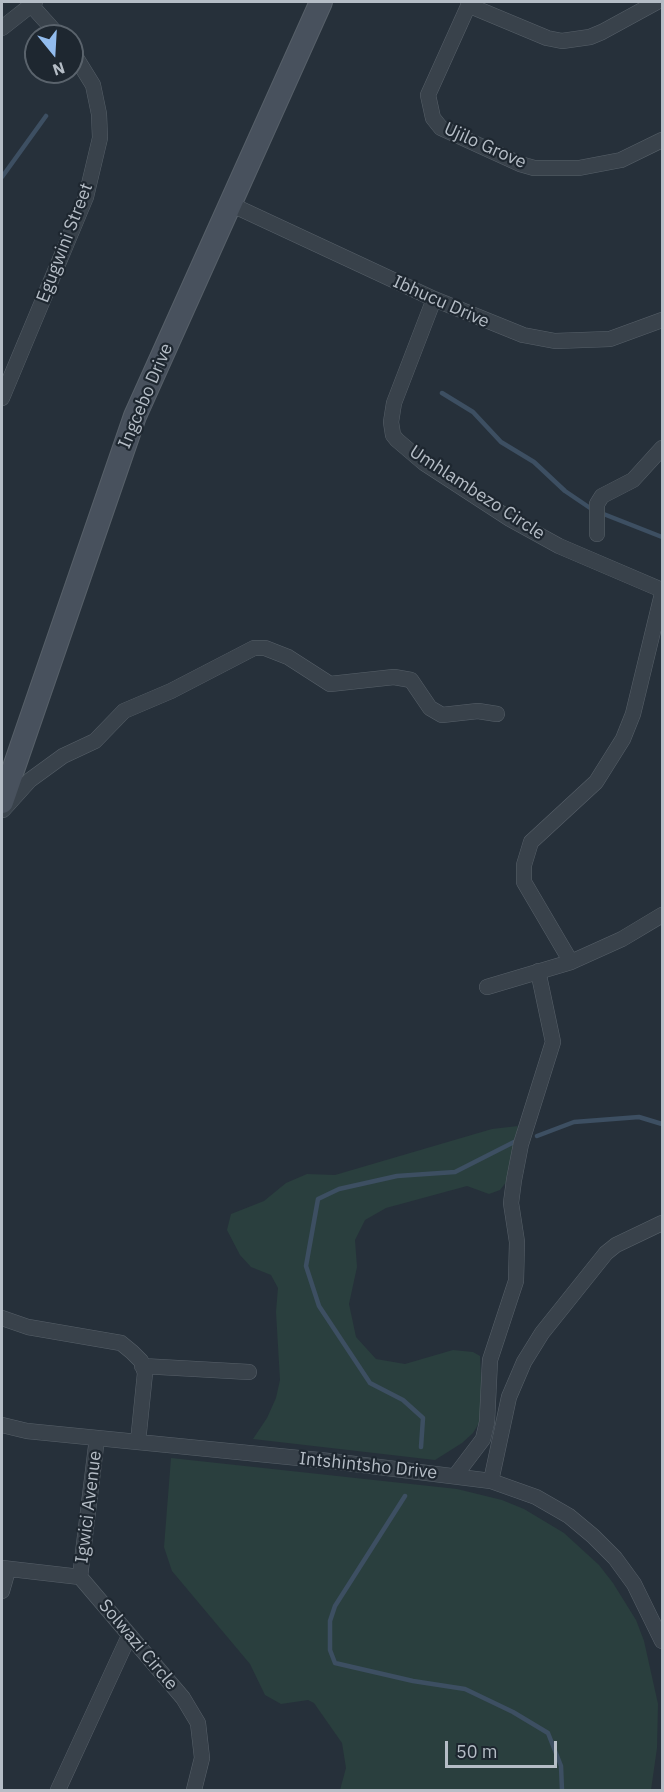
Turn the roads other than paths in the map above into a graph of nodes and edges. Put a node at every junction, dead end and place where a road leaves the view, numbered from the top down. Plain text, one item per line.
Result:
1 (321, 2) edge
2 (657, 2) edge
3 (33, 3) edge
4 (469, 4) edge
5 (50, 24) edge
6 (2, 28) edge
7 (84, 71) edge
8 (663, 140) edge
9 (230, 204) junction
10 (434, 299) junction
11 (663, 320) edge
12 (2, 398) edge
13 (663, 448) edge
14 (597, 534) dead end
15 (663, 592) edge
16 (497, 714) dead end
17 (2, 802) edge
18 (2, 811) edge
19 (663, 915) edge
20 (571, 962) junction
21 (538, 971) junction
22 (488, 987) dead end
23 (663, 1223) edge
24 (2, 1318) edge
25 (142, 1366) junction
26 (249, 1372) dead end
27 (2, 1425) edge
28 (97, 1438) junction
29 (138, 1442) junction
30 (455, 1476) junction
31 (491, 1481) junction
32 (5, 1569) edge
33 (80, 1577) junction
34 (2, 1591) edge
35 (129, 1636) junction
36 (663, 1641) edge
37 (58, 1791) edge
38 (194, 1791) edge

1 - 9 main road, Ingcebo Drive
2 - 4 street
3 - 5 street
3 - 6 street
4 - 8 street, Ujilo Grove
7 - 12 street, Egugwini Street
9 - 10 street, Ibhucu Drive
9 - 17 main road, Ingcebo Drive
10 - 11 street, Ibhucu Drive
10 - 15 street, Umhlambezo Circle
13 - 14 street
15 - 20 street
16 - 18 street
19 - 20 street
20 - 21 street
21 - 22 street
21 - 30 street
23 - 31 street
24 - 25 street
25 - 26 street
25 - 29 street
27 - 28 street, Intshintsho Drive
28 - 29 street, Intshintsho Drive
28 - 33 street, Igwici Avenue
29 - 30 street, Intshintsho Drive
30 - 31 street, Intshintsho Drive
31 - 36 street, Intshintsho Drive
32 - 33 street
32 - 34 street
33 - 35 street, Solwazi Circle
35 - 37 street
35 - 38 street, Solwazi Circle

